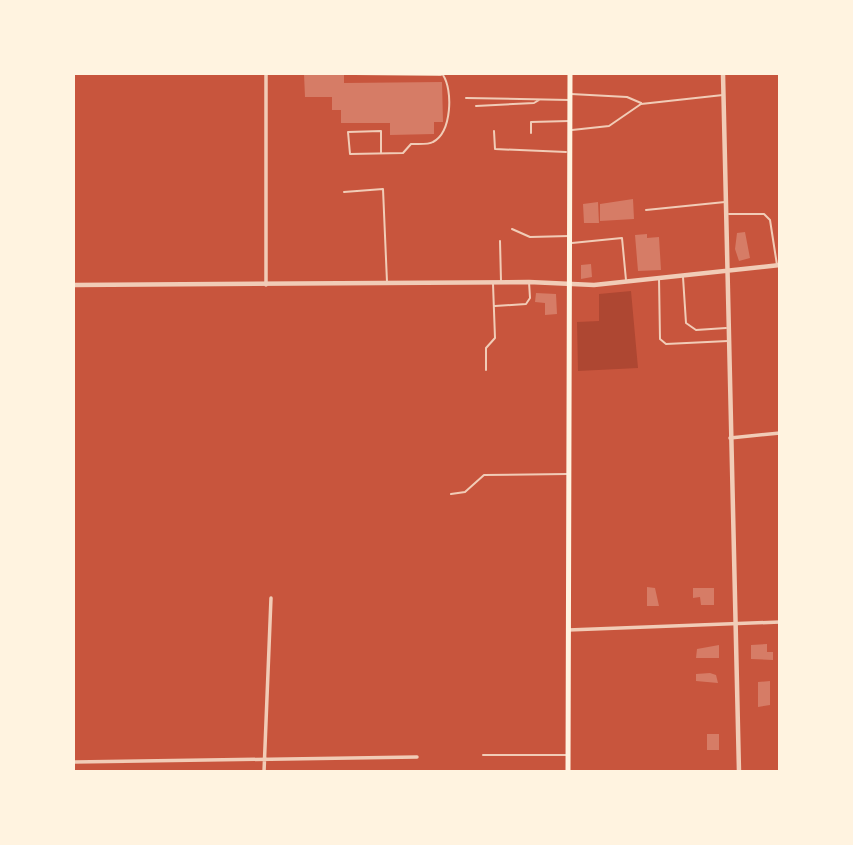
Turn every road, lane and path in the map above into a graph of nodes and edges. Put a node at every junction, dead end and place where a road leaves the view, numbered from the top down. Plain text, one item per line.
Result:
1 (266, 74) edge
2 (355, 74) edge
3 (443, 74) edge
4 (570, 74) edge
5 (723, 74) edge
6 (724, 95) junction
7 (466, 97) dead end
8 (570, 97) junction
9 (540, 100) junction
10 (641, 104) junction
11 (476, 106) dead end
12 (570, 121) junction
13 (570, 130) junction
14 (494, 131) dead end
15 (531, 133) dead end
16 (571, 152) junction
17 (381, 153) junction
18 (344, 192) dead end
19 (726, 202) junction
20 (646, 211) dead end
21 (726, 214) junction
22 (512, 229) dead end
23 (570, 239) junction
24 (500, 241) dead end
25 (778, 266) edge
26 (728, 271) junction
27 (683, 276) junction
28 (659, 278) junction
29 (493, 282) junction
30 (501, 282) junction
31 (529, 282) junction
32 (626, 282) junction
33 (387, 283) junction
34 (74, 285) edge
35 (266, 285) junction
36 (570, 285) junction
37 (494, 306) junction
38 (729, 327) junction
39 (729, 341) junction
40 (486, 370) dead end
41 (779, 433) edge
42 (730, 438) junction
43 (568, 474) junction
44 (451, 494) dead end
45 (271, 598) dead end
46 (779, 622) edge
47 (735, 624) junction
48 (568, 630) junction
49 (483, 755) dead end
50 (568, 755) junction
51 (416, 757) dead end
52 (264, 760) junction
53 (74, 762) edge
54 (264, 772) edge
55 (568, 772) edge
56 (739, 772) edge

1 - 35 street
2 - 3 lane
3 - 17 lane
4 - 8 main road
5 - 6 street
6 - 10 lane
6 - 19 street
7 - 9 lane
8 - 9 lane
8 - 10 lane
8 - 12 main road
9 - 11 lane
10 - 13 lane
12 - 13 main road
12 - 15 lane
13 - 16 main road
14 - 16 lane
16 - 23 main road
17 - 17 lane
18 - 33 lane
19 - 20 lane
19 - 21 street
21 - 25 lane
21 - 26 street
22 - 23 lane
23 - 32 lane
23 - 36 main road
24 - 30 lane
25 - 26 street
26 - 27 street
26 - 38 street
27 - 28 street
27 - 38 lane
28 - 32 street
28 - 39 lane
29 - 30 street
29 - 33 street
29 - 37 lane
30 - 31 street
31 - 36 street
31 - 37 lane
32 - 36 street
33 - 35 street
34 - 35 street
36 - 43 main road
37 - 40 lane
38 - 39 street
39 - 42 street
41 - 42 street
42 - 47 street
43 - 44 lane
43 - 48 main road
45 - 52 street
46 - 47 street
47 - 48 street
47 - 56 street
48 - 50 main road
49 - 50 lane
50 - 55 main road
51 - 52 street
52 - 53 street
52 - 54 street

